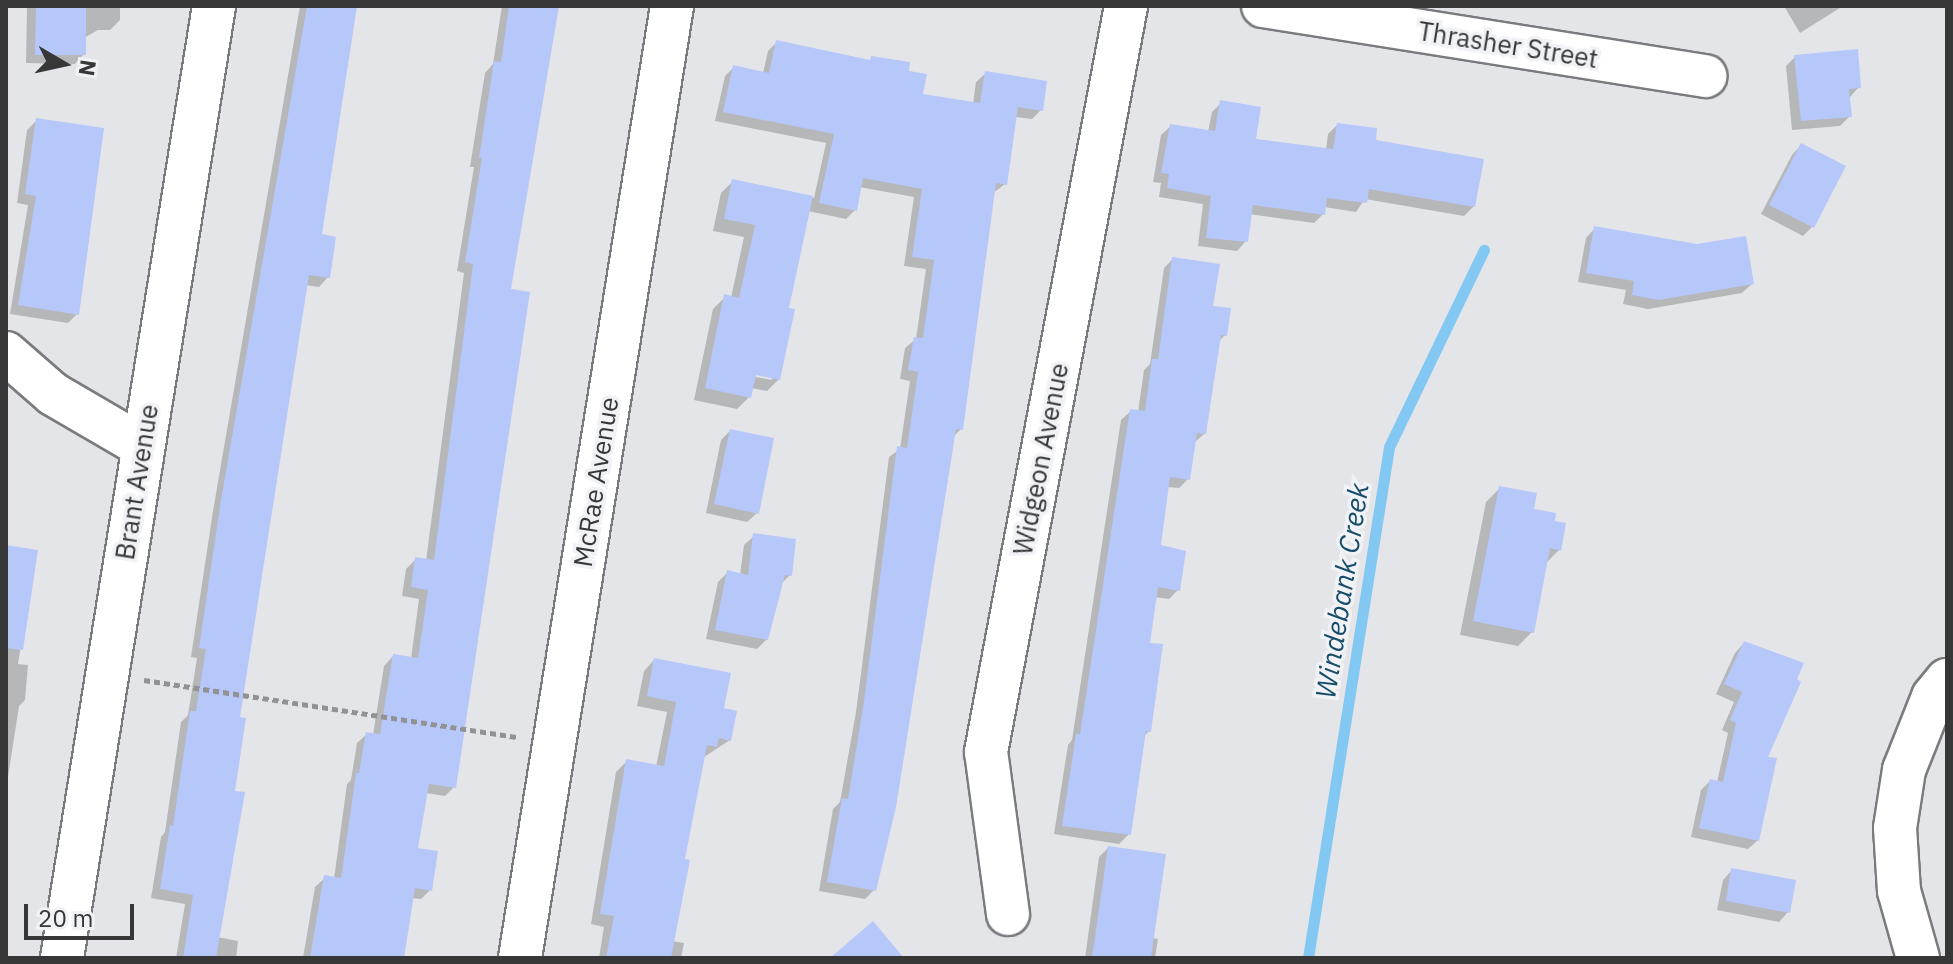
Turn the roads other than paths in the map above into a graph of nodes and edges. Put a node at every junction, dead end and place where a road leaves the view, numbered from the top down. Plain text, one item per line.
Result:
1 (214, 6) edge
2 (672, 6) edge
3 (1126, 6) edge
4 (1263, 6) edge
5 (1706, 76) dead end
6 (6, 353) edge
7 (142, 446) junction
8 (1947, 680) edge
9 (1008, 914) dead end
10 (62, 958) edge
11 (520, 958) edge
12 (1918, 958) edge

1 - 7 street, Brant Avenue
2 - 11 street, McRae Avenue
3 - 9 street, Widgeon Avenue
4 - 5 street, Thrasher Street
6 - 7 street
7 - 10 street, Brant Avenue
8 - 12 street

